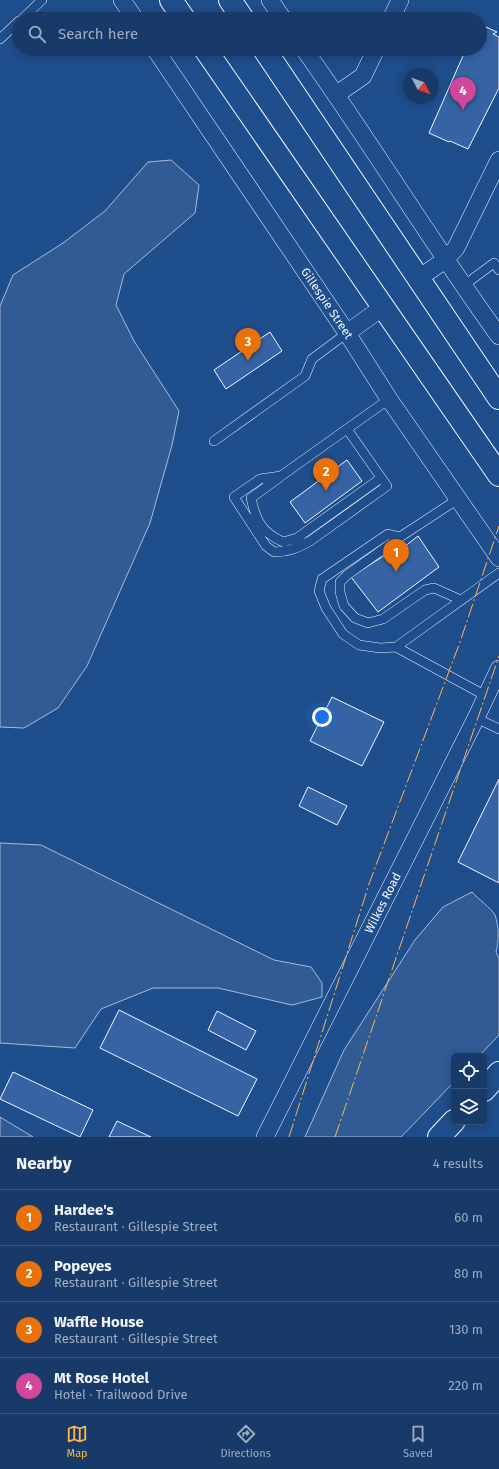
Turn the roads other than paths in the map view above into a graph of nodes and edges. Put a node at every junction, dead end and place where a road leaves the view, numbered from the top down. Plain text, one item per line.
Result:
1 (42, 0) edge
2 (122, 0) edge
3 (171, 0) edge
4 (230, 0) edge
5 (270, 0) edge
6 (400, 0) edge
7 (29, 12) edge
8 (130, 12) edge
9 (179, 12) edge
10 (238, 12) edge
11 (278, 12) edge
12 (394, 12) edge
13 (12, 27) edge
14 (0, 38) edge
15 (160, 56) edge
16 (209, 56) edge
17 (269, 56) edge
18 (309, 56) edge
19 (373, 56) edge
20 (337, 94) junction
21 (499, 160) edge
22 (445, 260) junction
23 (499, 270) edge
24 (419, 278) junction
25 (463, 286) junction
26 (383, 307) junction
27 (346, 333) junction
28 (499, 336) edge
29 (499, 398) edge
30 (389, 399) junction
31 (347, 429) junction
32 (214, 440) dead end
33 (499, 475) edge
34 (281, 476) junction
35 (382, 478) junction
36 (458, 500) junction
37 (400, 537) junction
38 (499, 558) edge
39 (499, 573) edge
40 (461, 600) junction
41 (396, 647) junction
42 (499, 669) edge
43 (486, 696) junction
44 (476, 718) junction
45 (499, 729) edge
46 (499, 1073) edge
47 (485, 1089) edge
48 (451, 1124) edge
49 (265, 1137) edge
50 (438, 1137) edge

1 - 7 lane
2 - 8 street
3 - 9 main road
4 - 10 main road
5 - 11 street
6 - 12 street
13 - 14 lane
15 - 27 street, Gillespie Street
16 - 26 main road
17 - 24 main road
18 - 20 street
19 - 20 street
20 - 22 street
21 - 22 street
22 - 24 street
22 - 25 street
23 - 25 lane
24 - 29 main road
25 - 28 street
26 - 27 street
26 - 33 main road
27 - 30 street, Gillespie Street
27 - 32 lane
30 - 31 lane
30 - 36 street, Gillespie Street
31 - 34 lane
31 - 35 lane
34 - 35 lane
34 - 35 lane
36 - 37 lane
36 - 38 street, Gillespie Street
37 - 40 lane
37 - 41 lane
39 - 40 lane
40 - 41 lane
41 - 43 lane
42 - 43 street, Wilkes Road
43 - 44 street, Wilkes Road
44 - 45 lane
44 - 49 street, Wilkes Road
46 - 47 main road
48 - 50 main road

